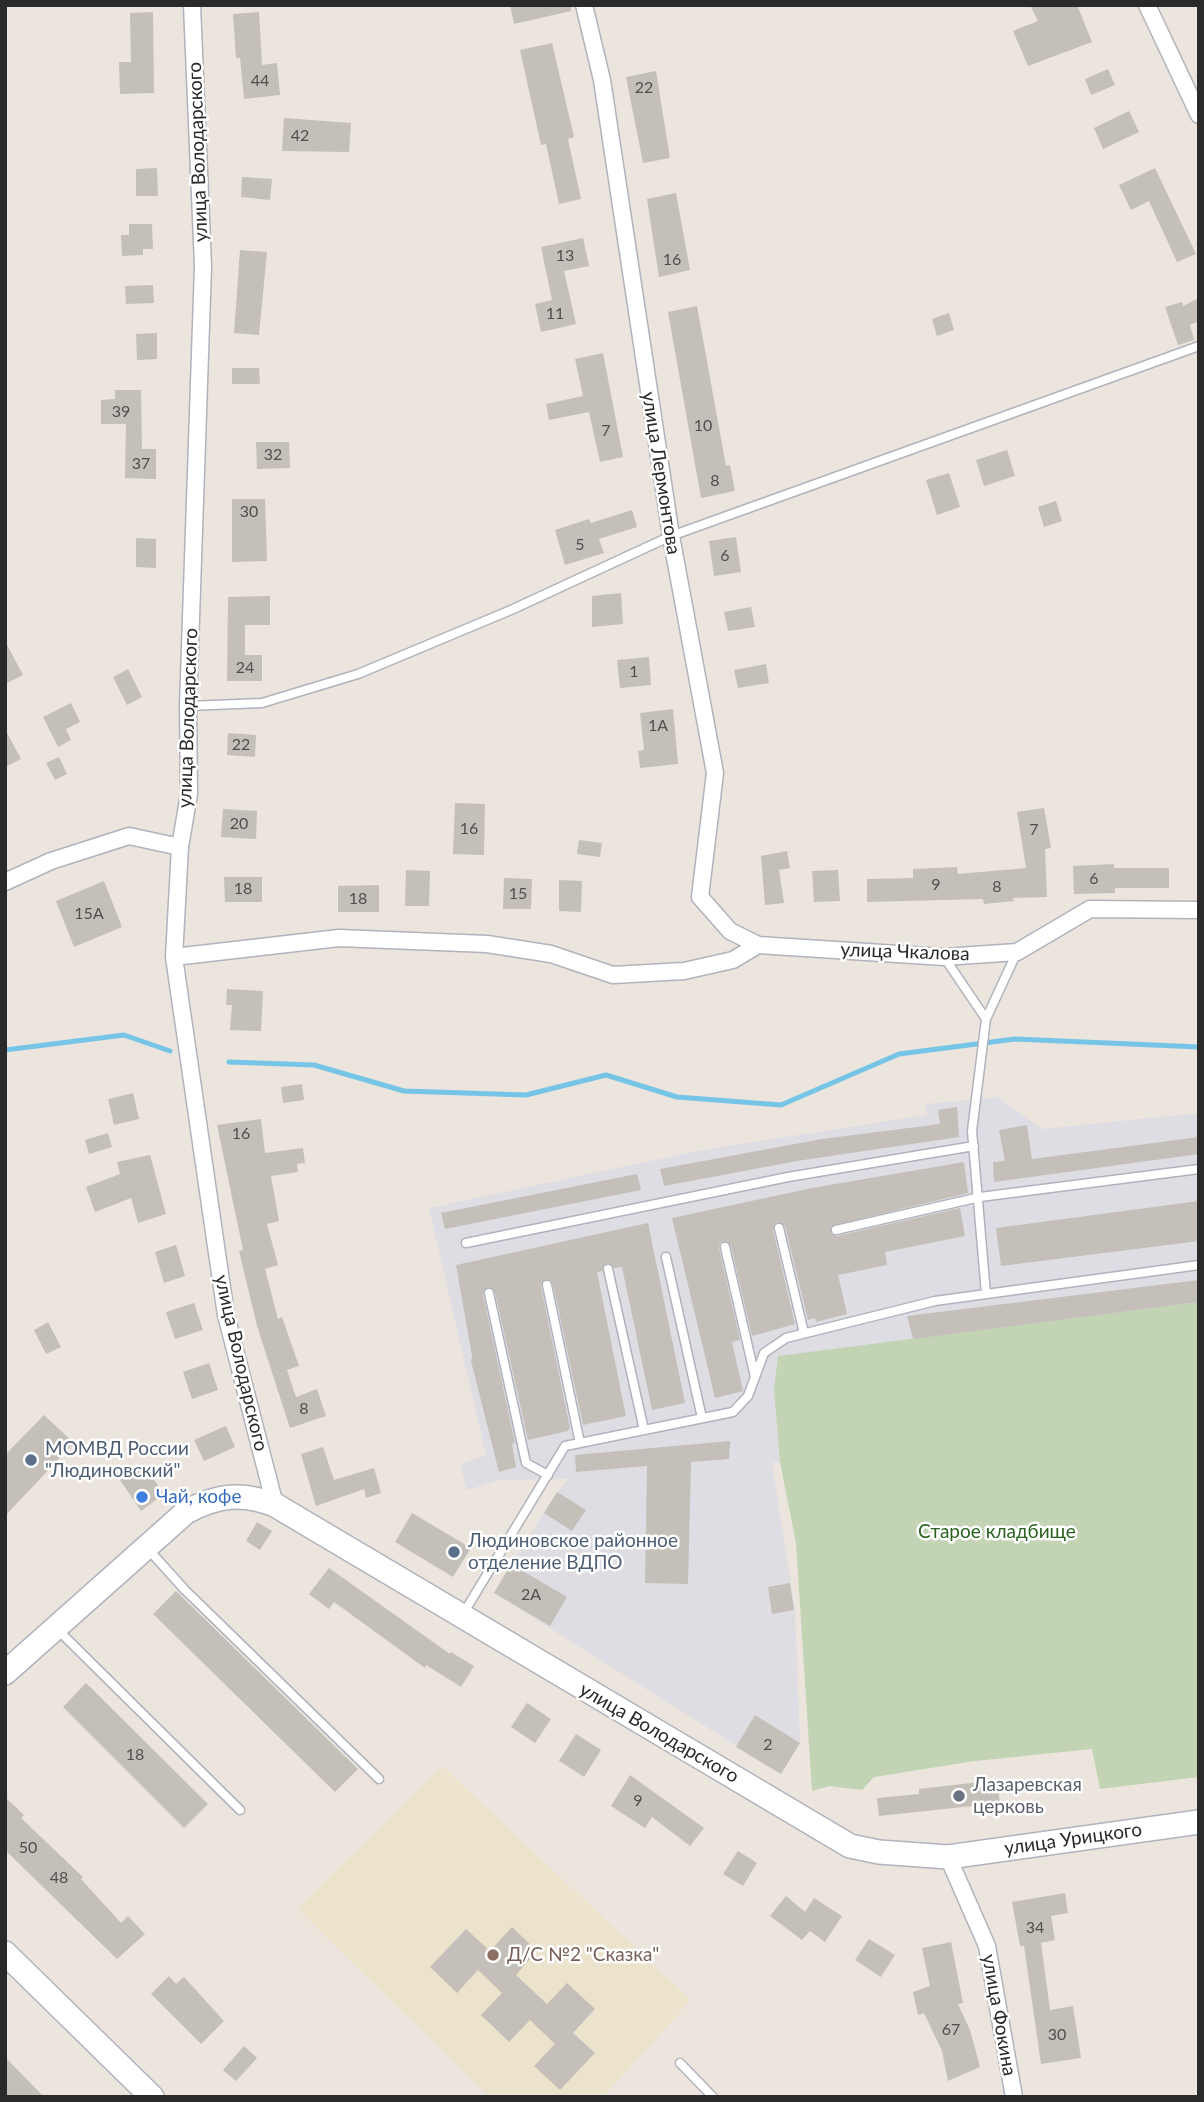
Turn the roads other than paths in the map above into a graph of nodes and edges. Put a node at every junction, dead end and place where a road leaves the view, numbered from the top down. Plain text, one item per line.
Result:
1 (192, 5) edge
2 (584, 5) edge
3 (1147, 5) edge
4 (1199, 115) edge
5 (1199, 346) edge
6 (670, 536) junction
7 (188, 706) junction
8 (180, 847) junction
9 (5, 882) edge
10 (1199, 910) edge
11 (730, 931) joint
12 (758, 945) junction
13 (1017, 952) junction
14 (174, 957) junction
15 (944, 957) junction
16 (986, 1019) junction
17 (974, 1146) junction
18 (1199, 1169) edge
19 (980, 1197) junction
20 (779, 1228) dead end
21 (836, 1230) dead end
22 (466, 1243) dead end
23 (725, 1247) dead end
24 (666, 1257) dead end
25 (1199, 1265) edge
26 (608, 1269) dead end
27 (547, 1285) dead end
28 (488, 1293) dead end
29 (986, 1294) junction
30 (804, 1333) junction
31 (755, 1378) junction
32 (702, 1418) junction
33 (644, 1430) junction
34 (580, 1443) junction
35 (548, 1475) junction
36 (275, 1505) junction
37 (146, 1547) junction
38 (461, 1617) junction
39 (56, 1628) junction
40 (5, 1673) edge
41 (379, 1779) dead end
42 (240, 1810) dead end
43 (1199, 1822) edge
44 (948, 1857) junction
45 (5, 1953) edge
46 (680, 2063) dead end
47 (152, 2097) edge
48 (713, 2097) edge
49 (1014, 2097) edge

1 - 7 street, улица Володарского
2 - 6 street, улица Лермонтова
3 - 4 street
5 - 6 lane
6 - 7 lane
6 - 11 street, улица Лермонтова
7 - 8 street, улица Володарского
8 - 9 street
8 - 14 street, улица Володарского
10 - 13 street, улица Чкалова
11 - 12 street, улица Чкалова
12 - 14 street
12 - 15 street, улица Чкалова
13 - 15 street, улица Чкалова
13 - 16 lane
14 - 36 street, улица Володарского
15 - 16 lane
16 - 17 lane
17 - 19 lane
17 - 22 lane
18 - 19 lane
19 - 21 lane
19 - 29 lane
20 - 30 lane
23 - 31 lane
24 - 32 lane
25 - 29 lane
26 - 33 lane
27 - 34 lane
28 - 35 lane
29 - 30 lane
30 - 31 lane
31 - 32 lane
32 - 33 lane
33 - 34 lane
34 - 35 lane
35 - 38 lane
36 - 37 street, улица Володарского
36 - 38 street, улица Володарского
37 - 39 street, улица Володарского
37 - 41 lane
38 - 44 street, улица Володарского
39 - 40 street, улица Володарского
39 - 42 lane
43 - 44 street, улица Урицкого
44 - 49 street, улица Фокина
45 - 47 street
46 - 48 lane

